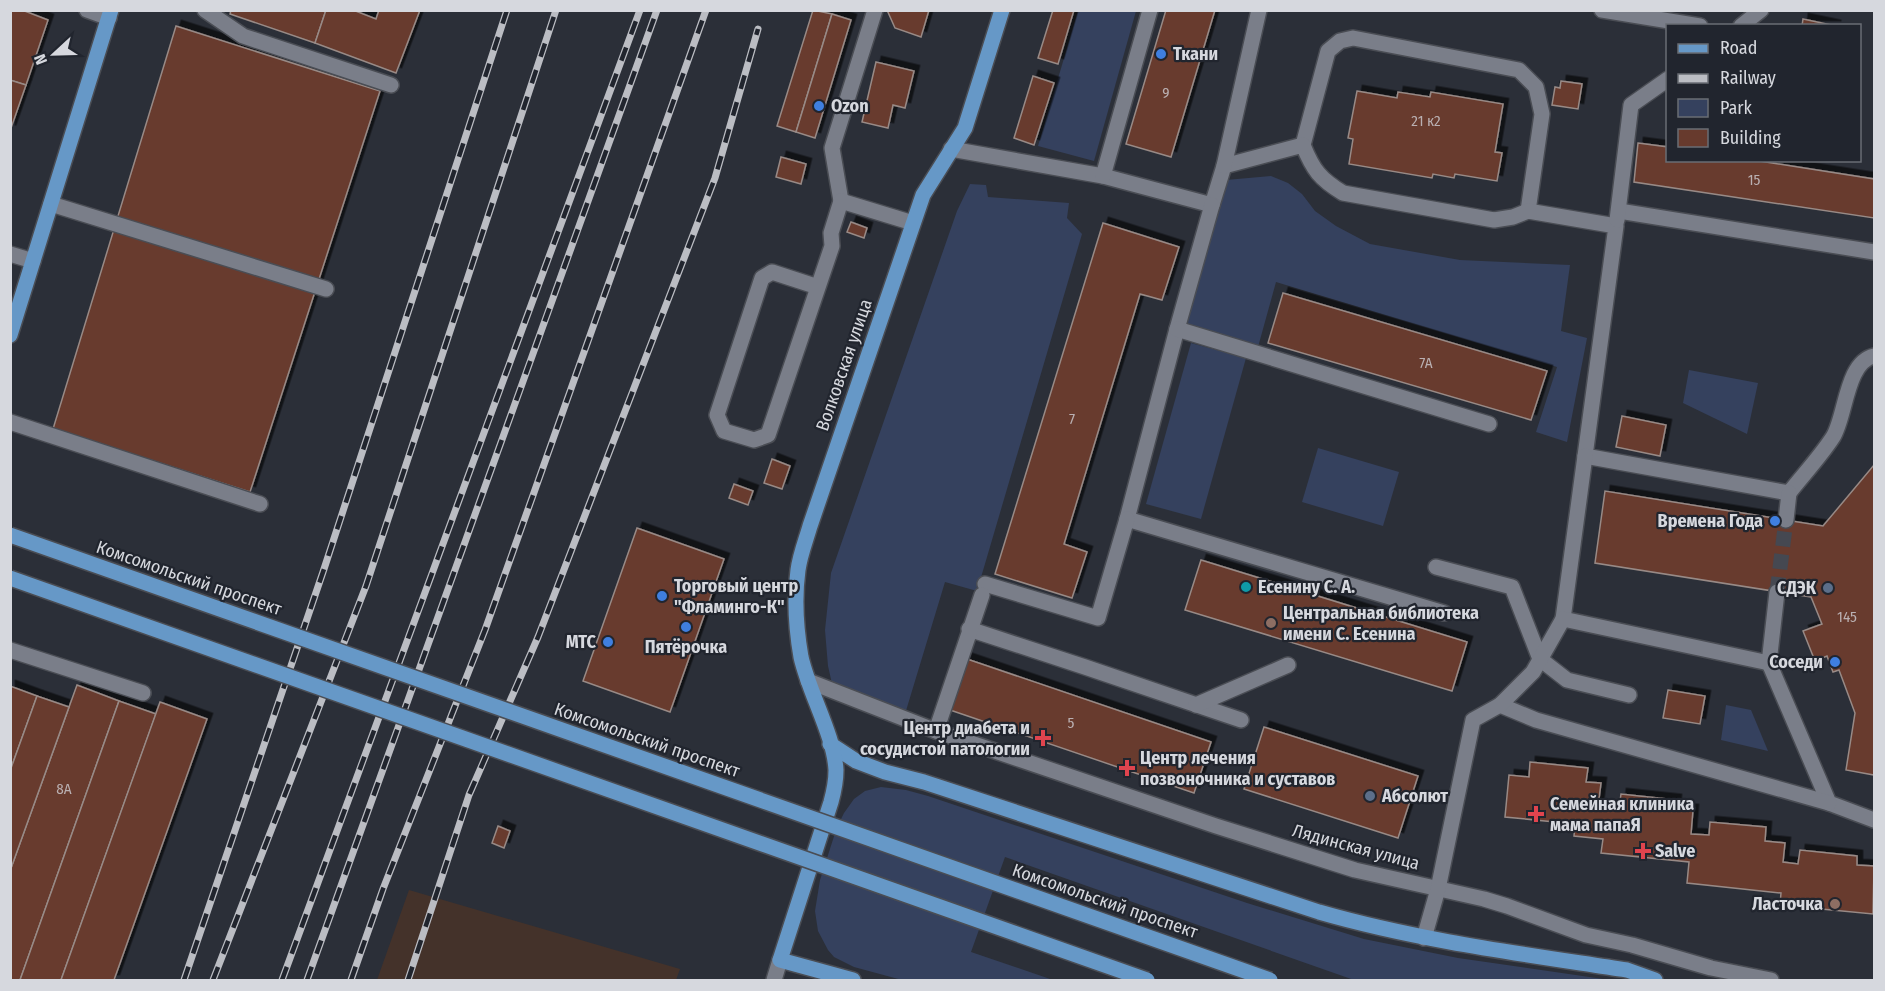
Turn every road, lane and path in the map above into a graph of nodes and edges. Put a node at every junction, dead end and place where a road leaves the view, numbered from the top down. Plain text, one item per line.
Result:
1 (87, 10) edge
2 (206, 10) edge
3 (875, 10) edge
4 (1002, 10) edge
5 (1150, 10) edge
6 (1258, 10) edge
7 (1602, 10) edge
8 (1761, 10) edge
9 (110, 14) edge
10 (1688, 24) edge
11 (1744, 24) edge
12 (1666, 80) edge
13 (391, 85) dead end
14 (1303, 145) junction
15 (951, 149) junction
16 (1224, 166) junction
17 (1103, 176) junction
18 (841, 201) junction
19 (51, 204) junction
20 (1212, 205) junction
21 (1528, 211) junction
22 (1617, 218) junction
23 (913, 223) junction
24 (1875, 252) edge
25 (10, 254) edge
26 (33, 261) junction
27 (818, 287) junction
28 (326, 289) dead end
29 (1177, 329) junction
30 (10, 335) edge
31 (1875, 356) edge
32 (10, 422) edge
33 (1489, 424) dead end
34 (1585, 456) junction
35 (1789, 493) junction
36 (260, 504) dead end
37 (1127, 519) junction
38 (1786, 520) tunnel mouth
39 (10, 535) edge
40 (1436, 567) dead end
41 (10, 578) edge
42 (1777, 592) tunnel mouth
43 (1444, 613) dead end
44 (1563, 620) junction
45 (969, 630) junction
46 (10, 650) edge
47 (1540, 659) junction
48 (1769, 663) junction
49 (1288, 664) dead end
50 (808, 681) junction
51 (143, 693) dead end
52 (1629, 695) dead end
53 (1196, 705) junction
54 (1500, 705) junction
55 (1241, 720) dead end
56 (936, 731) junction
57 (831, 744) junction
58 (1829, 803) junction
59 (1875, 820) edge
60 (1438, 889) junction
61 (1424, 938) junction
62 (780, 960) junction
63 (774, 981) edge
64 (853, 981) edge
65 (1147, 981) edge
66 (1270, 981) edge
67 (1655, 981) edge
68 (1771, 981) edge

1 - 9 street
2 - 13 street
3 - 18 street
4 - 15 main road, Волковская улица
5 - 17 street
6 - 16 street
7 - 10 street
8 - 11 street
9 - 19 main road
12 - 22 street
14 - 16 street
14 - 21 street
14 - 21 street
15 - 17 street
15 - 23 main road, Волковская улица
16 - 20 street
17 - 20 street
18 - 23 street
18 - 27 street
19 - 26 main road
19 - 28 street
20 - 29 street
21 - 22 street
22 - 24 street
22 - 34 street
23 - 50 main road, Волковская улица
25 - 26 street
26 - 30 main road
27 - 27 street
29 - 33 street
29 - 37 street
31 - 35 street
32 - 36 street
34 - 35 street
34 - 44 street
35 - 38 street
37 - 43 street
37 - 45 street
39 - 66 main road, Комсомольский проспект, bridge
40 - 47 street
41 - 65 main road, bridge
42 - 48 street
44 - 47 street
44 - 48 street
45 - 53 street
45 - 56 street
46 - 51 street
47 - 52 street
47 - 54 street
48 - 58 street
49 - 53 street
50 - 56 street, Лядинская улица
50 - 57 main road, Волковская улица
53 - 55 street
54 - 58 street
54 - 60 street
56 - 60 street, Лядинская улица
57 - 61 main road
57 - 62 main road, Волковская улица
58 - 59 street
60 - 61 street
60 - 68 street, Лядинская улица
61 - 67 main road
62 - 63 street
62 - 64 main road

